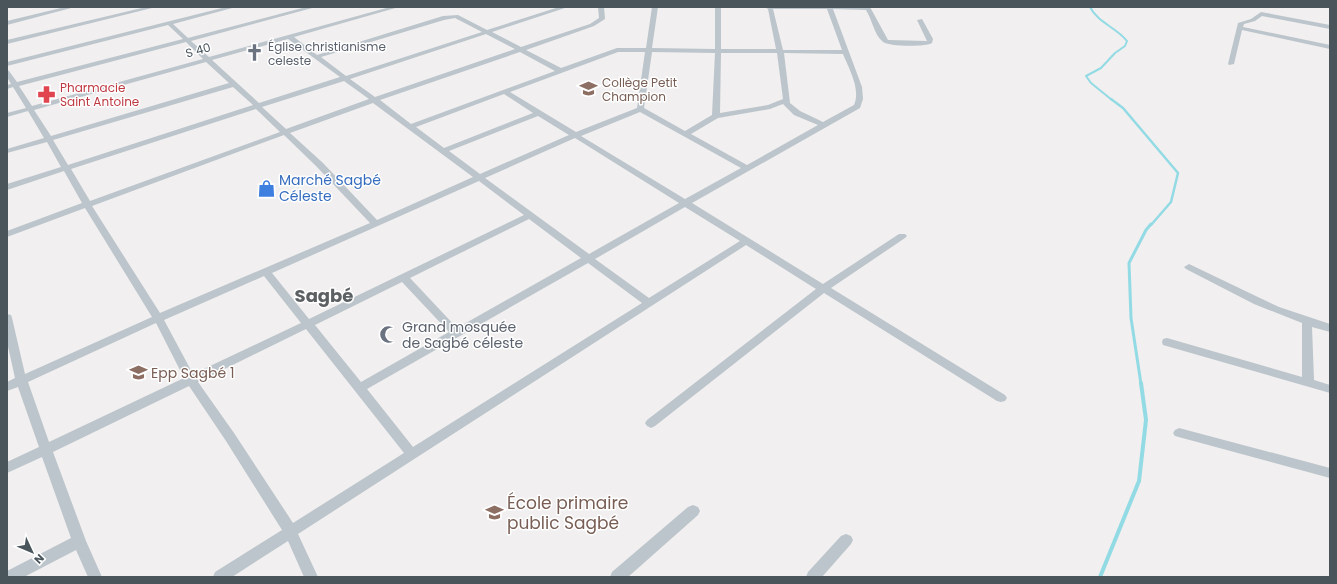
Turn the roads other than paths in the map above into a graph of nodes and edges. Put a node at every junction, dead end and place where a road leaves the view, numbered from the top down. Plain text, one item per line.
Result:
1 (72, 7) edge
2 (153, 7) edge
3 (233, 7) edge
4 (313, 7) edge
5 (396, 7) edge
6 (566, 7) edge
7 (602, 7) edge
8 (655, 7) edge
9 (718, 7) edge
10 (769, 7) edge
11 (829, 7) edge
12 (381, 9) edge
13 (920, 20) dead end
14 (7, 23) edge
15 (170, 23) junction
16 (1330, 27) edge
17 (1239, 28) junction
18 (486, 32) junction
19 (288, 36) junction
20 (188, 40) junction
21 (7, 42) edge
22 (1330, 47) edge
23 (519, 50) junction
24 (650, 50) junction
25 (718, 51) junction
26 (780, 51) junction
27 (847, 52) junction
28 (316, 57) junction
29 (207, 58) junction
30 (7, 64) edge
31 (1231, 64) dead end
32 (559, 70) junction
33 (7, 72) edge
34 (345, 78) junction
35 (234, 84) junction
36 (11, 86) edge
37 (503, 92) junction
38 (374, 100) junction
39 (786, 100) junction
40 (258, 107) junction
41 (29, 109) junction
42 (640, 109) junction
43 (538, 113) junction
44 (7, 115) edge
45 (716, 116) junction
46 (824, 125) junction
47 (409, 127) junction
48 (285, 133) junction
49 (685, 134) junction
50 (576, 135) junction
51 (49, 139) junction
52 (442, 151) junction
53 (7, 152) edge
54 (66, 168) junction
55 (747, 168) junction
56 (479, 178) junction
57 (7, 187) edge
58 (686, 203) junction
59 (87, 204) junction
60 (530, 215) junction
61 (376, 224) junction
62 (7, 234) edge
63 (902, 236) dead end
64 (747, 241) junction
65 (588, 258) junction
66 (1189, 267) dead end
67 (266, 272) junction
68 (403, 277) junction
69 (824, 288) junction
70 (650, 304) junction
71 (7, 318) edge
72 (158, 318) junction
73 (1307, 322) junction
74 (308, 324) junction
75 (1330, 328) edge
76 (456, 333) junction
77 (1168, 342) dead end
78 (22, 380) junction
79 (191, 380) junction
80 (1308, 382) junction
81 (7, 387) edge
82 (359, 388) junction
83 (1330, 389) edge
84 (1001, 398) dead end
85 (651, 423) dead end
86 (1179, 433) dead end
87 (46, 449) junction
88 (412, 454) junction
89 (7, 468) edge
90 (1330, 473) edge
91 (693, 511) dead end
92 (290, 532) junction
93 (846, 540) dead end
94 (79, 541) junction
95 (10, 577) edge
96 (95, 577) edge
97 (220, 577) edge
98 (312, 577) edge
99 (616, 577) edge
100 (813, 577) edge

1 - 14 street
2 - 21 street
3 - 15 street
4 - 20 street
5 - 12 street, S 40
6 - 18 street
7 - 23 street
8 - 24 street
9 - 25 street
10 - 11 street
10 - 26 street
11 - 13 street
11 - 27 street
12 - 19 street, S 40
15 - 20 street
15 - 30 street
16 - 17 street
17 - 22 street
17 - 31 street
18 - 23 street
18 - 28 street
18 - 34 street
19 - 28 street
19 - 29 street, S 40
20 - 29 street
20 - 36 street
23 - 32 street
23 - 38 street
24 - 25 street
24 - 32 street
24 - 42 street
25 - 26 street
25 - 45 street
26 - 27 street
26 - 39 street
27 - 46 street
28 - 34 street
29 - 35 street
29 - 41 street, S 40
32 - 37 street
33 - 36 street
34 - 38 street
34 - 40 street
35 - 40 street
35 - 51 street
36 - 41 street
37 - 43 street
37 - 47 street
38 - 47 street
38 - 48 street
39 - 45 street
39 - 46 street
40 - 48 street
40 - 54 street
41 - 44 street, S 40
41 - 51 street
42 - 49 street
42 - 50 street
43 - 50 street
43 - 52 street
45 - 49 street
46 - 55 street
47 - 52 street
48 - 59 street
48 - 61 street
49 - 55 street
50 - 56 street
50 - 58 street
51 - 53 street
51 - 54 street
52 - 56 street
54 - 57 street
54 - 59 street
55 - 58 street
56 - 60 street
56 - 61 street
58 - 64 street
58 - 65 street
59 - 62 street
59 - 72 street
60 - 65 street
60 - 68 street
61 - 67 street
63 - 69 street
64 - 69 street
64 - 70 street
65 - 70 street
65 - 76 street
66 - 73 street
67 - 72 street
67 - 74 street
68 - 74 street
68 - 76 street
69 - 84 street
69 - 85 street
70 - 88 street
71 - 78 street
72 - 78 street
72 - 79 street
73 - 75 street
73 - 80 street
74 - 79 street
74 - 82 street
76 - 82 street
77 - 80 street
78 - 81 street
78 - 87 street
79 - 87 street
79 - 92 street
80 - 83 street
82 - 88 street
86 - 90 street
87 - 89 street
87 - 94 street
88 - 92 street
91 - 99 street
92 - 97 street
92 - 98 street
93 - 100 street
94 - 95 street
94 - 96 street

